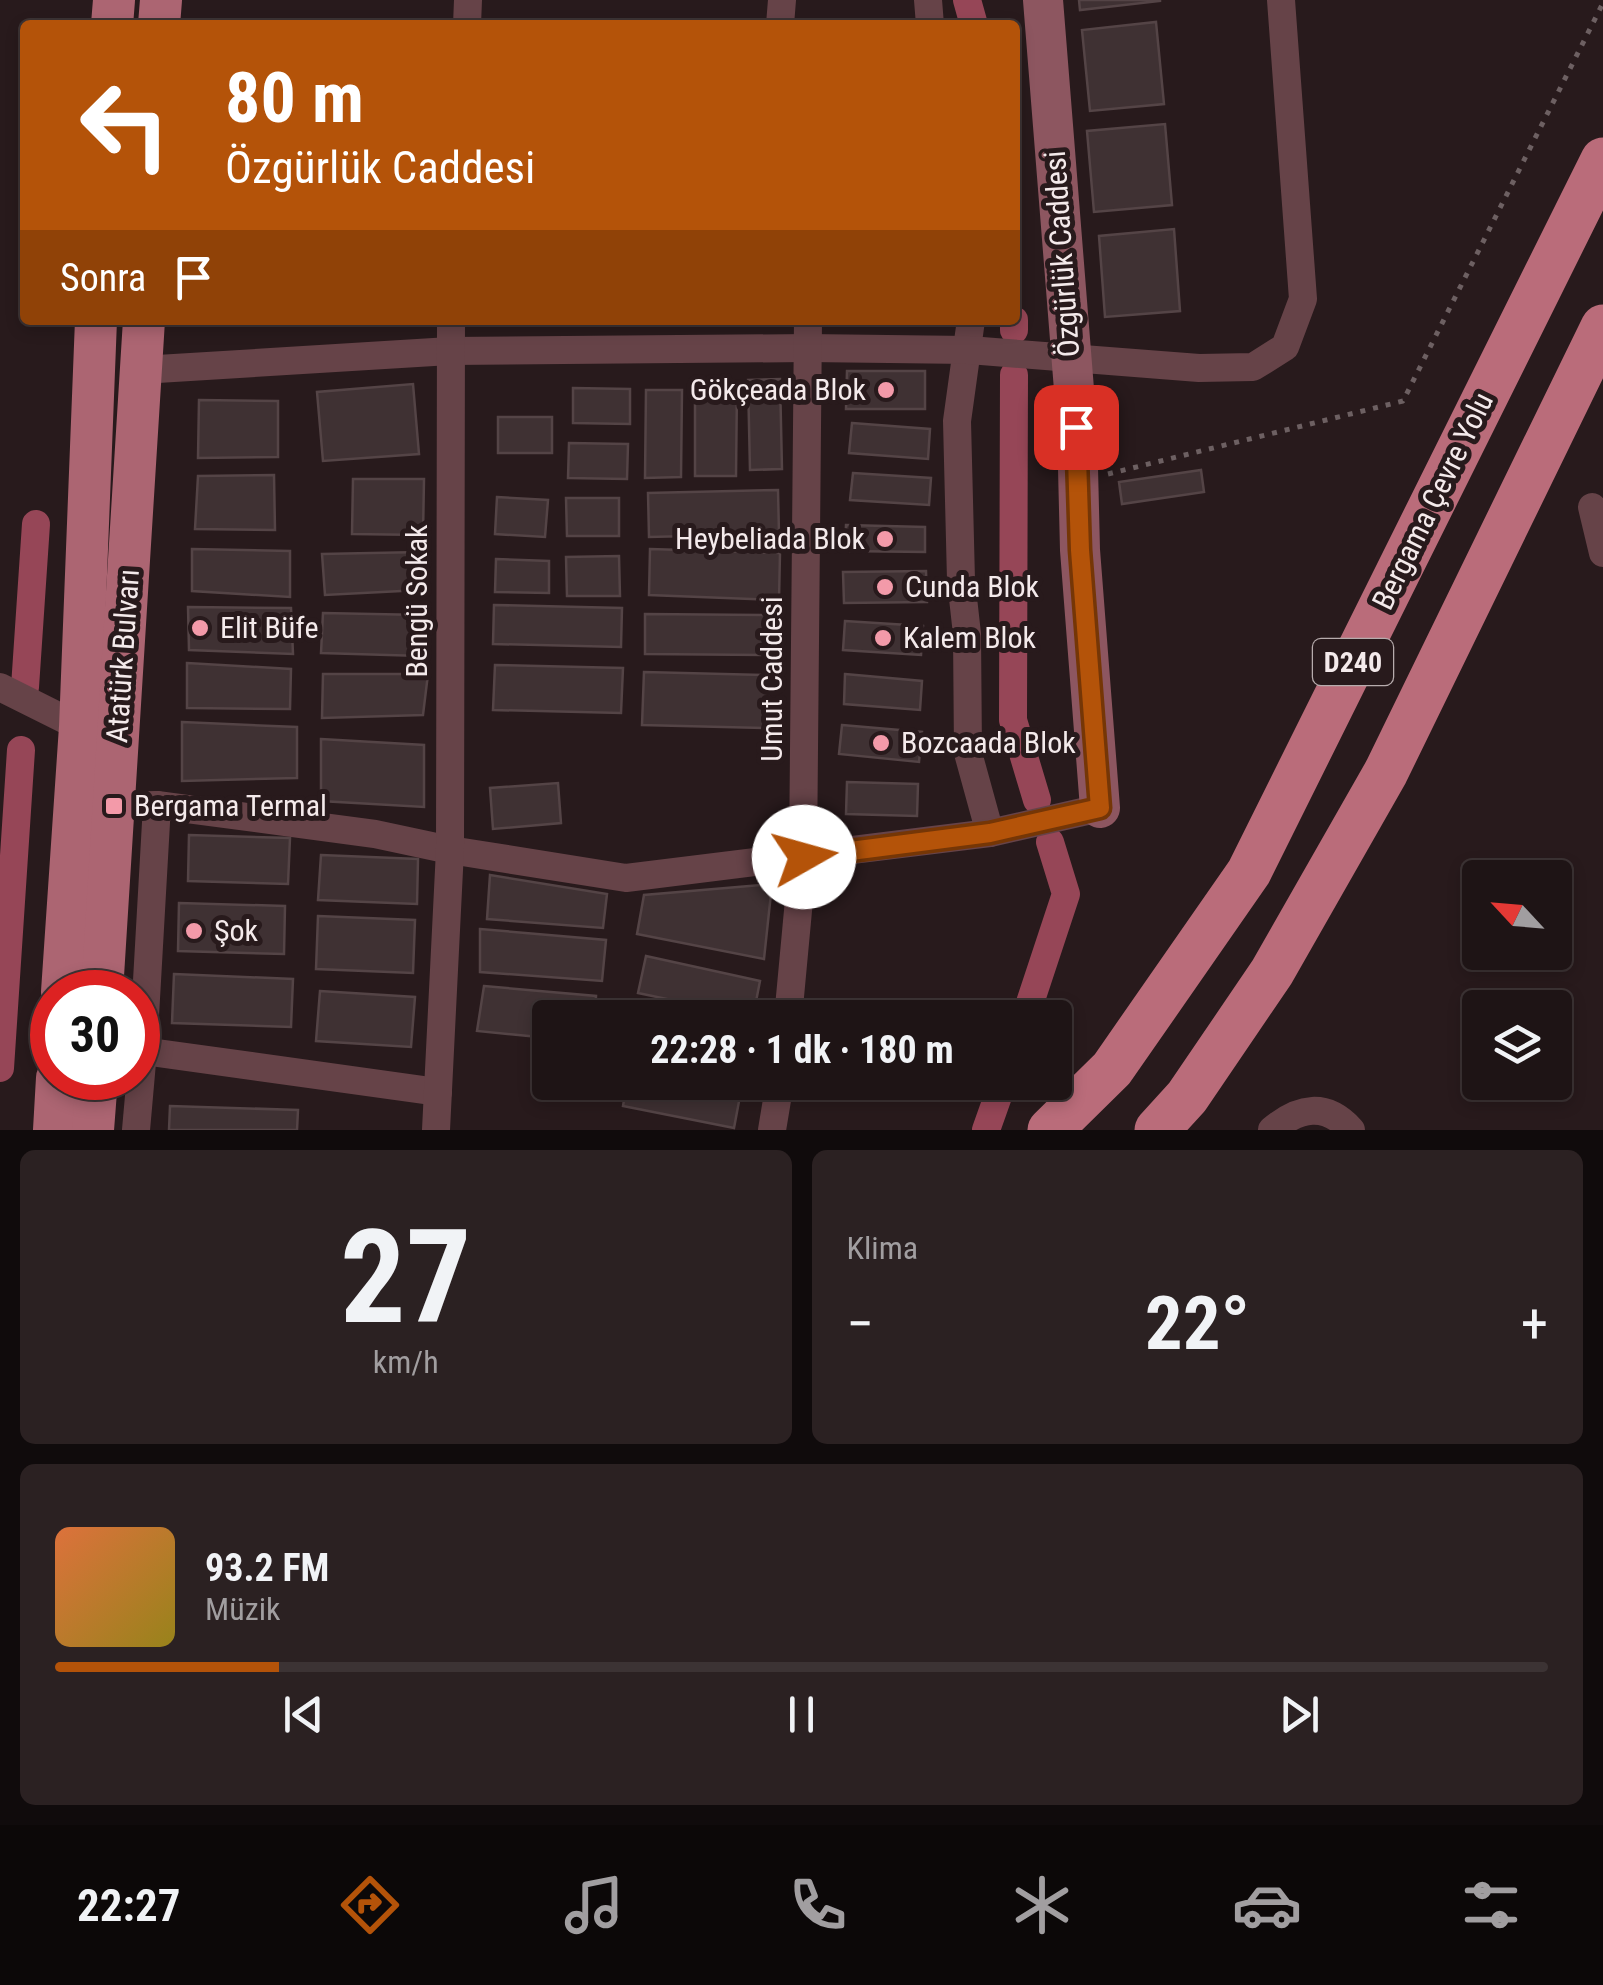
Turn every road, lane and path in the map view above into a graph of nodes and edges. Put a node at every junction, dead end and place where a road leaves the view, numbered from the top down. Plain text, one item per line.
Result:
1 (1043, 0) edge
2 (1282, 0) edge
3 (1603, 3) edge
4 (1603, 160) edge
5 (96, 325) edge
6 (144, 325) edge
7 (451, 325) edge
8 (970, 325) edge
9 (1603, 327) edge
10 (808, 334) edge
11 (969, 350) junction
12 (450, 351) junction
13 (1070, 356) junction
14 (141, 370) junction
15 (1076, 482) junction
16 (1592, 507) dead end
17 (1603, 554) edge
18 (0, 687) edge
19 (80, 727) junction
20 (157, 805) junction
21 (114, 806) junction
22 (1100, 808) joint
23 (990, 833) junction
24 (450, 850) junction
25 (804, 857) junction
26 (63, 970) edge
27 (103, 970) edge
28 (146, 970) edge
29 (789, 1000) edge
30 (160, 1054) edge
31 (438, 1092) junction
32 (56, 1100) edge
33 (95, 1100) edge
34 (138, 1100) edge
35 (777, 1100) edge
36 (54, 1130) edge
37 (93, 1130) edge
38 (136, 1130) edge
39 (436, 1130) edge
40 (772, 1130) edge
41 (1050, 1130) edge
42 (1156, 1130) edge
43 (1272, 1130) edge
44 (1352, 1130) edge

1 - 13 main road, Özgürlük Caddesi
2 - 13 street
3 - 15 path
4 - 41 highway, Bergama Çevre Yolu / D240
5 - 19 main road, Atatürk Bulvarı
6 - 14 main road, Atatürk Bulvarı
7 - 12 street, Bengü Sokak
8 - 11 street
9 - 42 highway, D240
10 - 11 street
10 - 12 street
10 - 25 street, Umut Caddesi
11 - 13 street
11 - 23 street
12 - 14 street
12 - 24 street, Bengü Sokak
13 - 15 main road, Özgürlük Caddesi
14 - 21 main road, Atatürk Bulvarı
15 - 22 main road, Özgürlük Caddesi
16 - 17 street
18 - 19 street
19 - 26 main road, Atatürk Bulvarı
20 - 21 street
20 - 24 street
20 - 28 street
21 - 27 main road, Atatürk Bulvarı
22 - 23 street
23 - 25 street
24 - 25 street
24 - 31 street, Bengü Sokak
25 - 29 street, Umut Caddesi
30 - 31 street
31 - 39 street, Bengü Sokak
32 - 36 main road
33 - 37 main road
34 - 38 street
35 - 40 street
43 - 44 street

